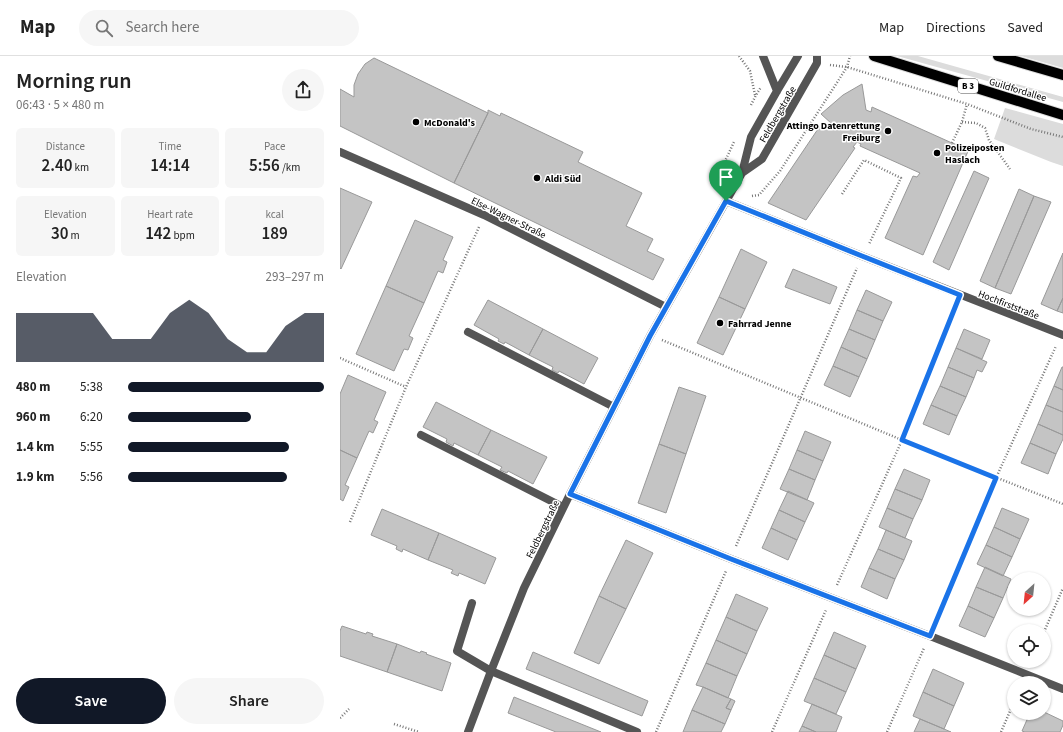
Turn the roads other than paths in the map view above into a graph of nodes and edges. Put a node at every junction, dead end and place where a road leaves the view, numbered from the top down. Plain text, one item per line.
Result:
1 (763, 56) edge
2 (798, 56) edge
3 (817, 56) edge
4 (874, 56) edge
5 (998, 56) edge
6 (1063, 75) edge
7 (777, 91) junction
8 (1063, 115) edge
9 (340, 152) edge
10 (742, 173) junction
11 (726, 201) junction
12 (666, 307) junction
13 (468, 332) dead end
14 (1062, 335) edge
15 (614, 408) junction
16 (421, 435) dead end
17 (570, 494) junction
18 (563, 507) junction
19 (472, 603) dead end
20 (490, 671) junction
21 (1063, 689) edge
22 (468, 732) edge
23 (637, 732) edge

1 - 7 street
2 - 7 street, Feldbergstraße
3 - 10 street, Feldbergstraße
4 - 8 main road, Guildfordallee / B 3
5 - 6 main road
7 - 10 street, Feldbergstraße
9 - 12 street, Else-Wagner-Straße
10 - 11 street, Feldbergstraße
11 - 12 street, Feldbergstraße
11 - 14 street, Hochfirststraße
12 - 15 street, Feldbergstraße
13 - 15 street
15 - 17 street, Feldbergstraße
16 - 18 street
17 - 18 street, Feldbergstraße
17 - 21 street
18 - 20 street, Feldbergstraße
19 - 20 street
20 - 22 street, Feldbergstraße
20 - 23 street

